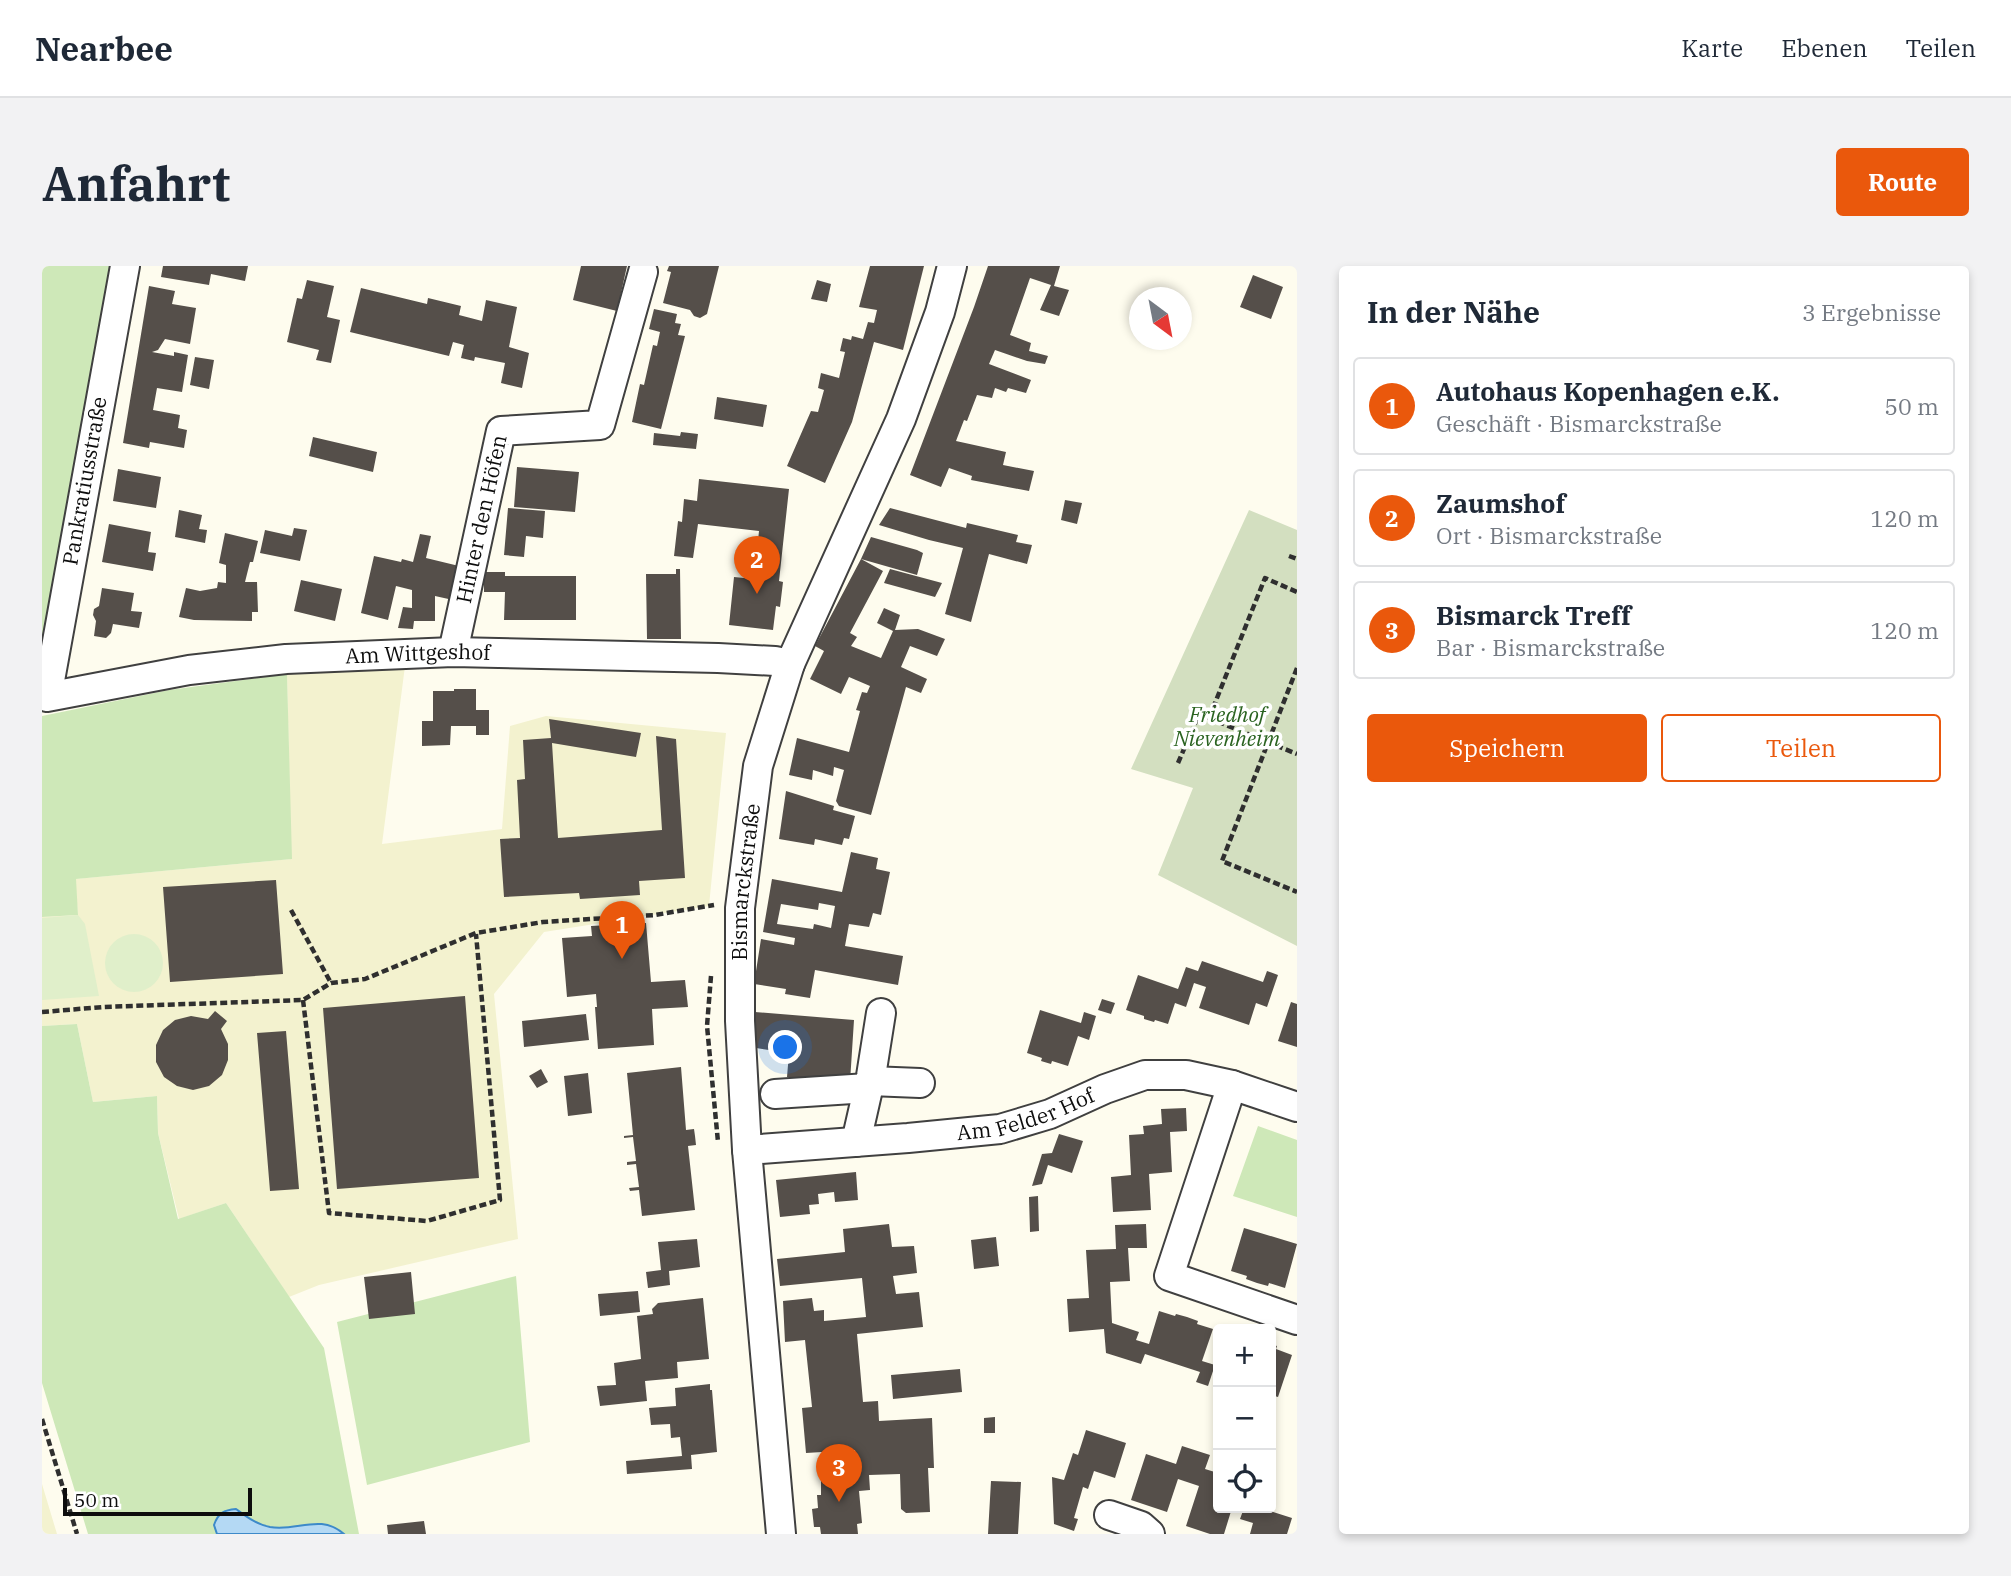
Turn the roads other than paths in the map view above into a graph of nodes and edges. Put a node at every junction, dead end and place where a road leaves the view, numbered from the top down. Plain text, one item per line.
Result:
1 (125, 266) edge
2 (952, 266) edge
3 (643, 272) dead end
4 (453, 652) junction
5 (790, 664) junction
6 (47, 696) joint
7 (881, 1013) dead end
8 (920, 1083) dead end
9 (869, 1085) junction
10 (1232, 1085) junction
11 (775, 1094) dead end
12 (1297, 1107) edge
13 (856, 1142) junction
14 (747, 1150) junction
15 (1297, 1320) edge
16 (1109, 1516) dead end
17 (781, 1534) edge
18 (1150, 1534) edge

1 - 6 street, Pankratiusstraße
2 - 5 street, Bismarckstraße
3 - 4 street, Hinter den Höfen
4 - 5 street, Am Wittgeshof
4 - 6 street, Am Wittgeshof
5 - 14 street, Bismarckstraße
7 - 9 street
8 - 9 street
9 - 11 street
9 - 13 street
10 - 12 street, Am Felder Hof
10 - 13 street, Am Felder Hof
10 - 15 street
13 - 14 street, Am Felder Hof
14 - 17 street, Bismarckstraße
16 - 18 street

